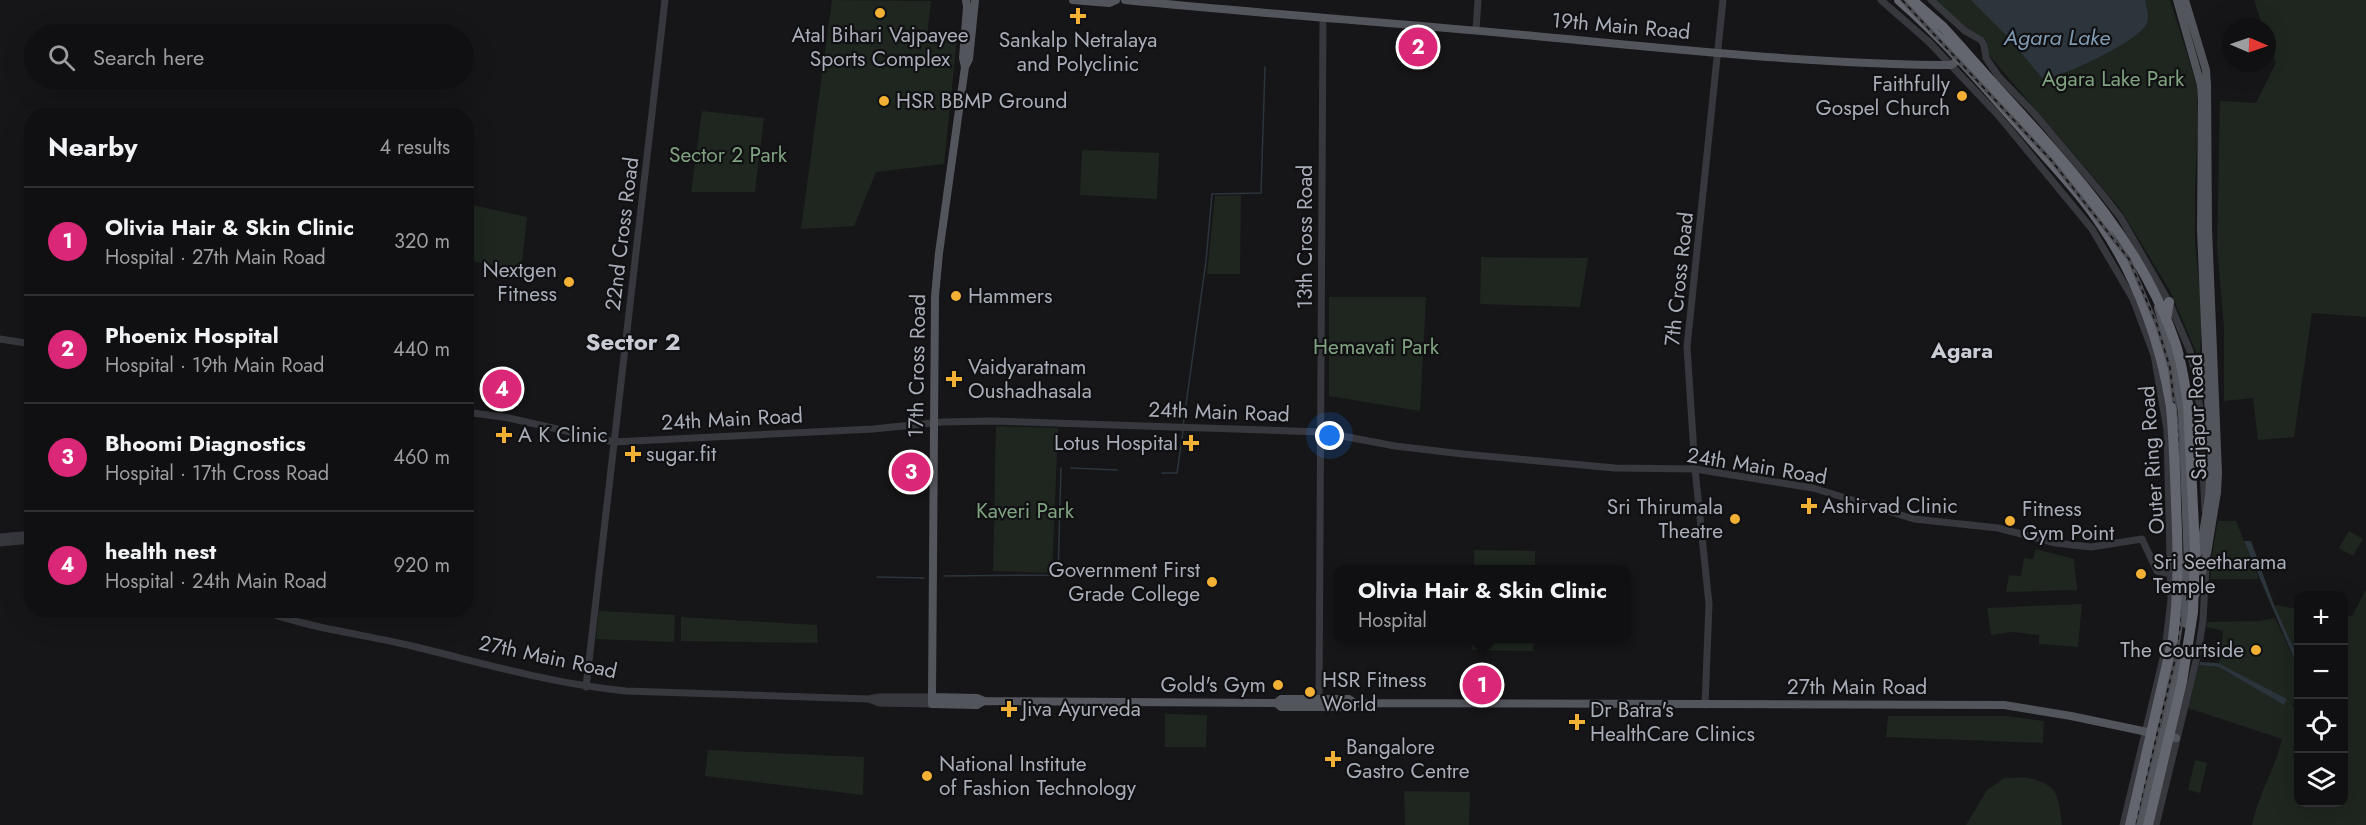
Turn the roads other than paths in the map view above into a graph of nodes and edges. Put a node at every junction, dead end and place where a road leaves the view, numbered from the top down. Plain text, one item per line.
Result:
1 (665, 0) edge
2 (975, 0) edge
3 (1073, 0) edge
4 (1116, 0) edge
5 (1125, 0) edge
6 (1478, 0) edge
7 (1723, 0) edge
8 (1881, 0) edge
9 (1899, 0) edge
10 (1912, 0) edge
11 (1931, 0) edge
12 (2177, 0) edge
13 (2185, 0) edge
14 (967, 3) edge
15 (1323, 19) junction
16 (1476, 30) junction
17 (1718, 53) junction
18 (1964, 56) junction
19 (1951, 65) junction
20 (965, 67) junction
21 (2157, 299) junction
22 (2169, 302) junction
23 (2166, 320) junction
24 (0, 339) edge
25 (24, 344) edge
26 (474, 413) edge
27 (934, 423) junction
28 (1321, 432) junction
29 (614, 442) junction
30 (1695, 469) junction
31 (2205, 518) junction
32 (24, 535) edge
33 (0, 537) edge
34 (24, 541) edge
35 (0, 543) edge
36 (2207, 553) junction
37 (2186, 559) junction
38 (2170, 560) junction
39 (2170, 574) junction
40 (2188, 606) junction
41 (289, 618) edge
42 (586, 687) junction
43 (932, 700) junction
44 (1319, 703) junction
45 (1705, 705) junction
46 (2145, 732) junction
47 (2161, 736) junction
48 (2176, 738) junction
49 (2123, 825) edge
50 (2130, 825) edge
51 (2139, 825) edge
52 (2148, 825) edge
53 (2156, 825) edge

1 - 29 street, 22nd Cross Road
2 - 20 main road, 17th Cross Road
3 - 4 main road
5 - 15 main road, 19th Main Road
6 - 16 street
7 - 17 street, 7th Cross Road
8 - 19 street
9 - 18 highway, Outer Ring Road
10 - 18 highway, Outer Ring Road
11 - 22 street
12 - 31 main road, Sarjapur Road
13 - 36 main road, Sarjapur Road
14 - 20 main road, 17th Cross Road
15 - 16 main road, 19th Main Road
15 - 28 street, 13th Cross Road
16 - 17 main road, 19th Main Road
17 - 19 main road, 19th Main Road
17 - 30 street, 7th Cross Road
18 - 19 main road
18 - 21 highway, Outer Ring Road
18 - 50 highway, Outer Ring Road, bridge
19 - 38 street
20 - 27 main road, 17th Cross Road
21 - 23 highway, Outer Ring Road
21 - 37 main road, Outer Ring Road
22 - 23 highway
22 - 31 street
23 - 52 highway, Outer Ring Road, bridge
24 - 25 street
26 - 29 street, 24th Main Road
27 - 28 street, 24th Main Road
27 - 29 street, 24th Main Road
27 - 43 main road, 17th Cross Road
28 - 30 street, 24th Main Road
28 - 44 street, 13th Cross Road
29 - 42 street, 22nd Cross Road
30 - 39 street, 24th Main Road
30 - 45 street, 7th Cross Road
31 - 36 street
31 - 37 main road, Sarjapur Road
32 - 33 street
34 - 35 street
36 - 40 main road, Sarjapur Road
36 - 48 street
37 - 38 main road
37 - 40 main road, Outer Ring Road
37 - 47 main road
38 - 39 street
39 - 46 street
40 - 47 main road, Sarjapur Road
41 - 42 street, 27th Main Road
42 - 43 street, 27th Main Road
43 - 44 main road, 27th Main Road
44 - 45 main road, 27th Main Road
45 - 46 main road, 27th Main Road
46 - 47 main road, 27th Main Road
46 - 49 street
47 - 48 main road, 27th Main Road
47 - 51 main road, Sarjapur Road
48 - 53 street

